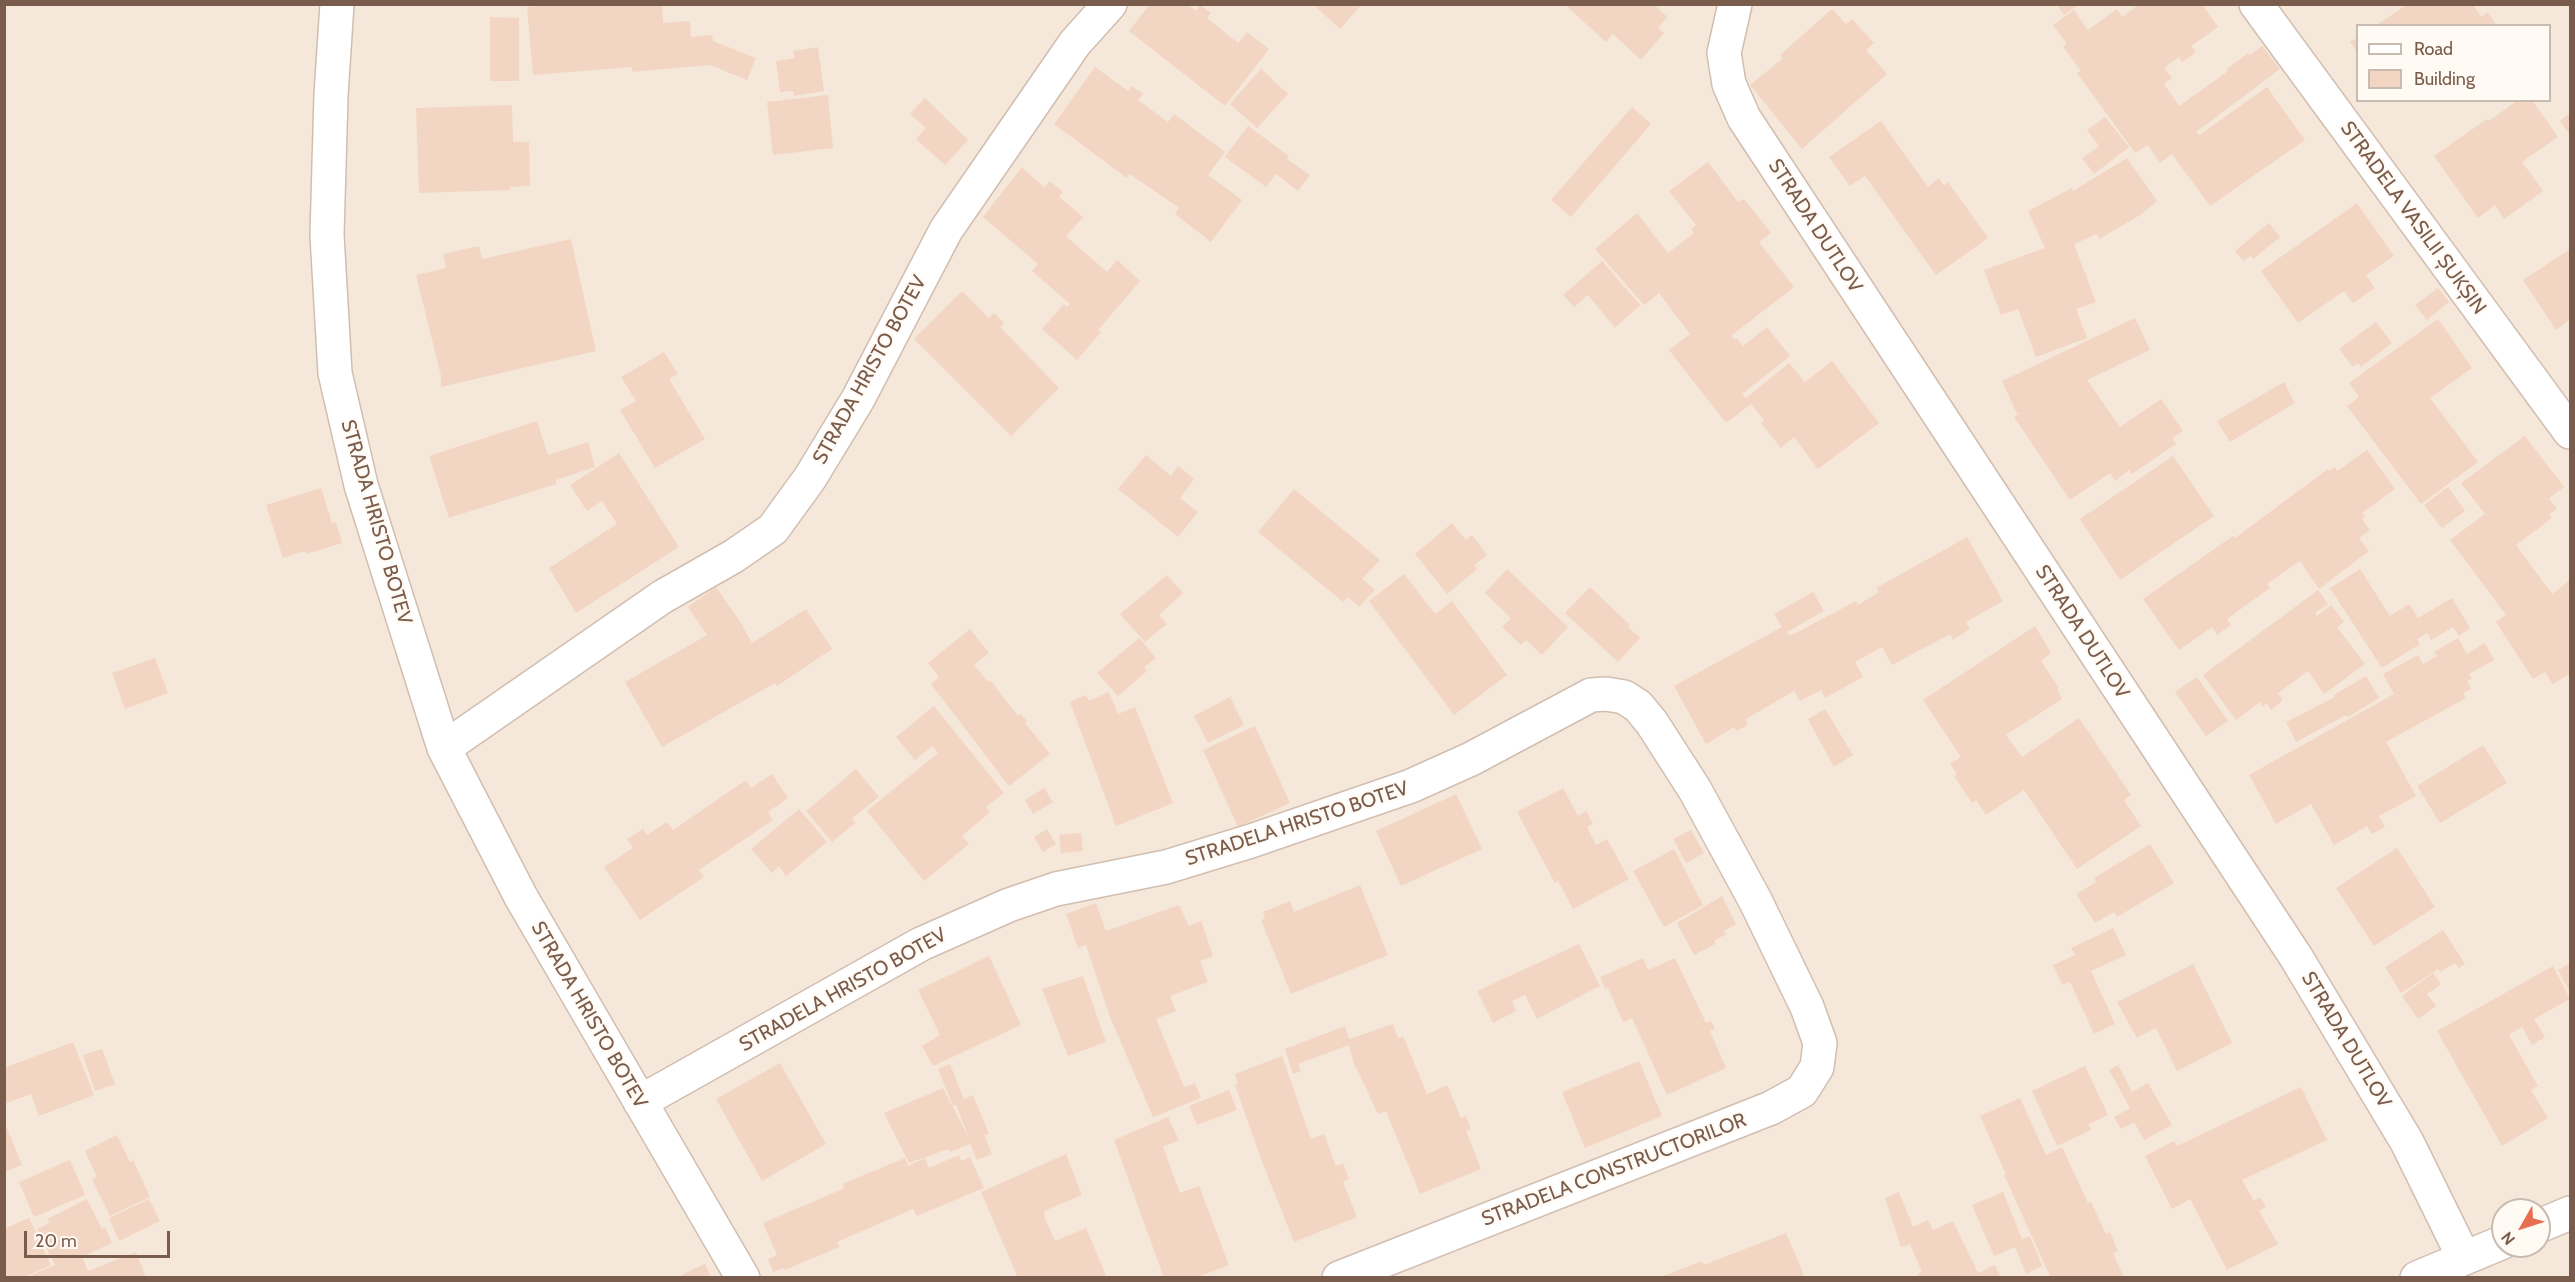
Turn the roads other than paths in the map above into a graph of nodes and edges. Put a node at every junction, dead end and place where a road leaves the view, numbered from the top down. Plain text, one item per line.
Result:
1 (337, 4) edge
2 (1110, 4) edge
3 (1735, 4) edge
4 (2256, 4) edge
5 (2571, 432) edge
6 (444, 748) junction
7 (1807, 1007) joint
8 (640, 1102) junction
9 (2571, 1213) edge
10 (2551, 1221) edge
11 (2491, 1247) edge
12 (2464, 1258) junction
13 (743, 1278) edge
14 (1339, 1278) edge
15 (2417, 1278) edge

1 - 6 street, STRADA HRISTO BOTEV
2 - 6 street, STRADA HRISTO BOTEV
3 - 12 street, STRADA DUTLOV
4 - 5 street, STRADELA VASILII ȘUKȘIN
6 - 8 street, STRADA HRISTO BOTEV
7 - 8 street, STRADELA HRISTO BOTEV
7 - 14 street, STRADELA CONSTRUCTORILOR
8 - 13 street, STRADA HRISTO BOTEV
9 - 10 street
11 - 12 street
12 - 15 street

